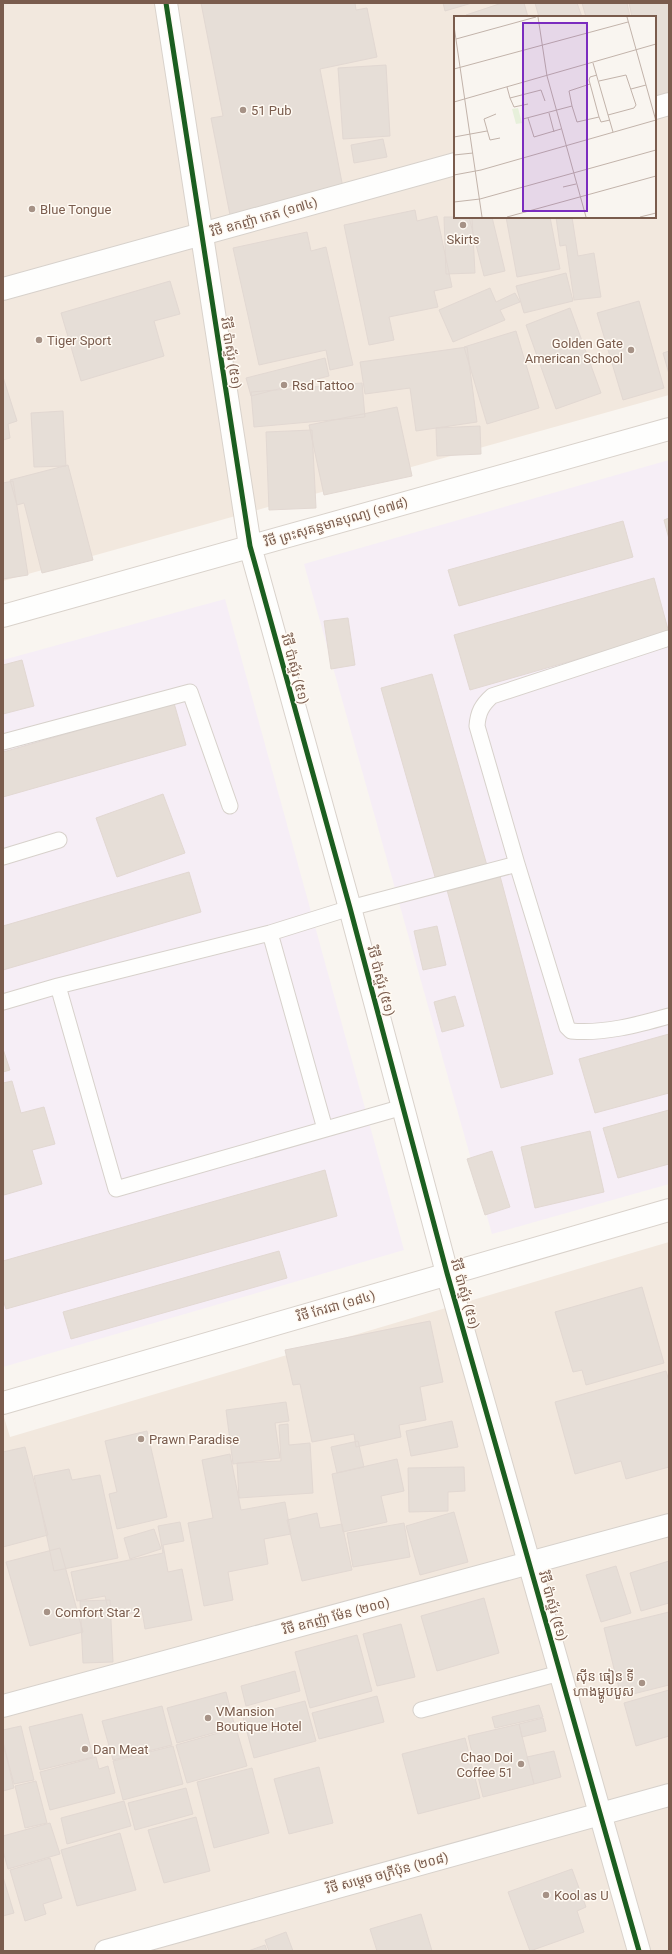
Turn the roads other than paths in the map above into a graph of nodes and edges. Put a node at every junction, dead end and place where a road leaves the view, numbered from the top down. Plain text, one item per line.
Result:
1 (166, 3) edge
2 (669, 104) edge
3 (656, 108) edge
4 (454, 164) edge
5 (202, 235) junction
6 (3, 289) edge
7 (669, 429) edge
8 (250, 546) junction
9 (3, 616) edge
10 (669, 638) edge
11 (3, 742) edge
12 (230, 806) dead end
13 (59, 840) dead end
14 (3, 857) edge
15 (517, 864) junction
16 (350, 908) junction
17 (270, 933) junction
18 (58, 986) junction
19 (3, 1002) edge
20 (669, 1016) edge
21 (403, 1107) junction
22 (326, 1129) junction
23 (669, 1210) edge
24 (447, 1273) junction
25 (3, 1403) edge
26 (669, 1525) edge
27 (529, 1564) junction
28 (560, 1673) junction
29 (3, 1706) edge
30 (421, 1710) dead end
31 (669, 1795) edge
32 (600, 1814) junction
33 (106, 1951) edge
34 (639, 1951) edge

1 - 5 street, វិថី ប៉ាស្ទ័រ (៥១)
2 - 3 street
4 - 5 street, វិថី ឧកញ៉ា កេត (១៧៤)
5 - 6 street, វិថី ឧកញ៉ា កេត (១៧៤)
5 - 8 street, វិថី ប៉ាស្ទ័រ (៥១)
7 - 8 street, វិថី ព្រះសុគន្ធមានបុណ្យ (១៧៨)
8 - 9 street, វិថី ព្រះសុគន្ធមានបុណ្យ (១៧៨)
8 - 16 street, វិថី ប៉ាស្ទ័រ (៥១)
10 - 15 lane
11 - 12 lane
13 - 14 lane
15 - 16 lane
15 - 20 lane
16 - 17 lane
16 - 21 street, វិថី ប៉ាស្ទ័រ (៥១)
17 - 18 lane
17 - 22 lane
18 - 19 lane
18 - 22 lane
21 - 22 lane
21 - 24 street, វិថី ប៉ាស្ទ័រ (៥១)
23 - 24 street, វិថី កែវជា (១៨៤)
24 - 25 street, វិថី កែវជា (១៨៤)
24 - 27 street, វិថី ប៉ាស្ទ័រ (៥១)
26 - 27 street, វិថី ឧកញ៉ា ម៉ែន (២០០)
27 - 28 street, វិថី ប៉ាស្ទ័រ (៥១)
27 - 29 street, វិថី ឧកញ៉ា ម៉ែន (២០០)
28 - 30 lane
28 - 32 street, វិថី ប៉ាស្ទ័រ (៥១)
31 - 32 street, វិថី សម្តេច ចក្រីប៉ុន (២០៨)
32 - 33 street, វិថី សម្តេច ចក្រីប៉ុន (២០៨)
32 - 34 street, វិថី ប៉ាស្ទ័រ (៥១)

